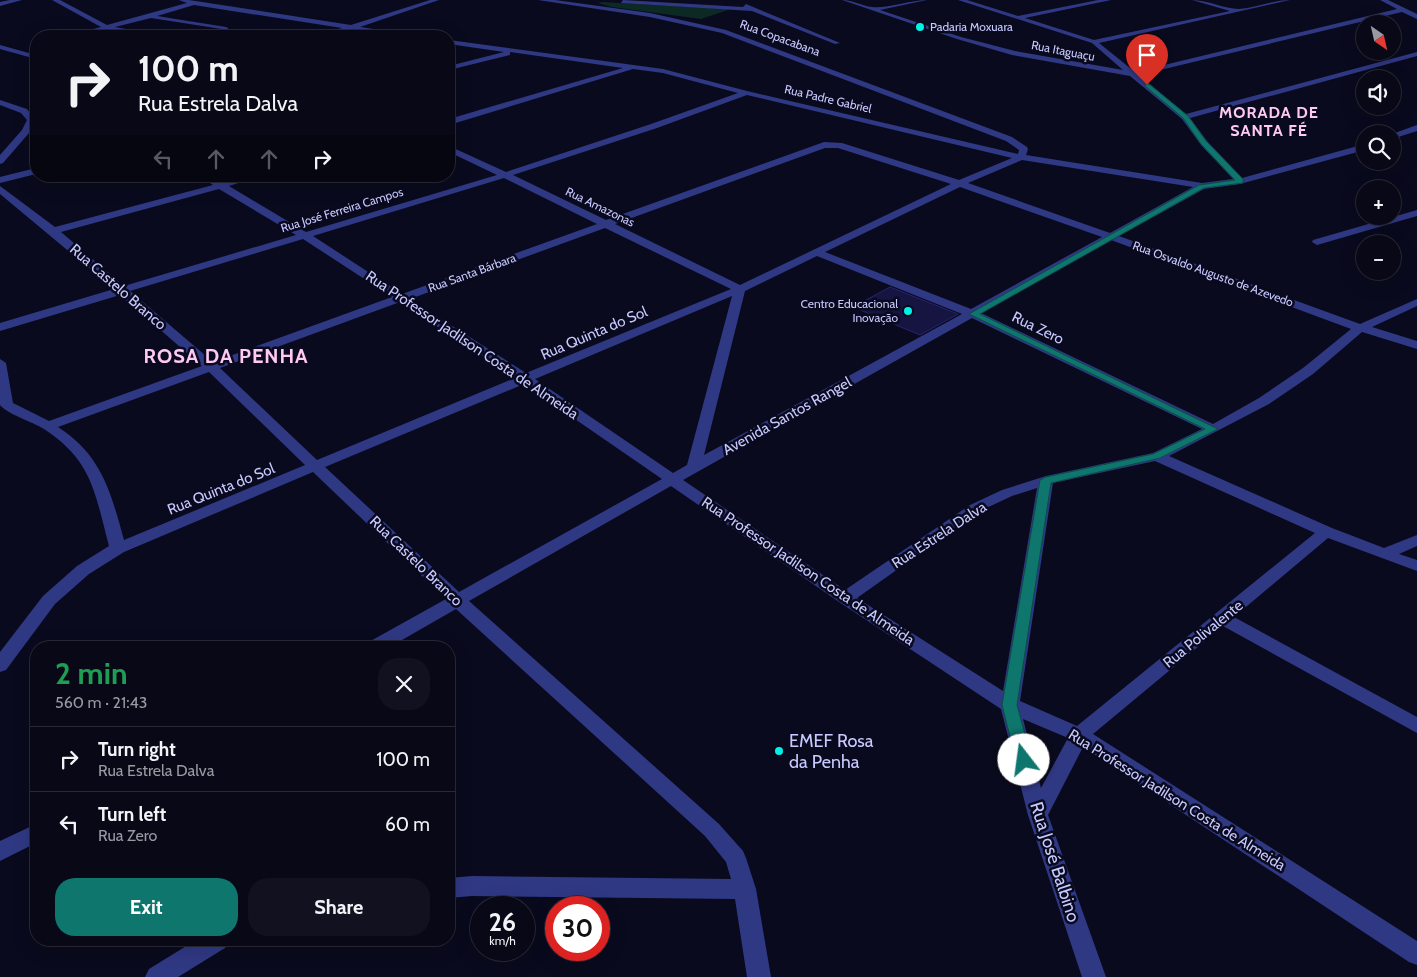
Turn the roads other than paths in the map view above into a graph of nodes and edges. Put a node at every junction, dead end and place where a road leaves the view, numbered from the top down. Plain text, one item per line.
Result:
1 (19, 0) edge
2 (55, 0) edge
3 (182, 0) edge
4 (436, 0) edge
5 (541, 0) edge
6 (590, 0) edge
7 (733, 0) edge
8 (845, 0) edge
9 (924, 0) edge
10 (961, 0) edge
11 (1108, 0) edge
12 (1195, 0) edge
13 (1287, 0) edge
14 (1382, 0) edge
15 (608, 1) dead end
16 (559, 2) junction
17 (618, 2) dead end
18 (194, 3) junction
19 (0, 4) edge
20 (754, 9) junction
21 (873, 9) junction
22 (1238, 10) junction
23 (1403, 10) junction
24 (1417, 16) edge
25 (148, 17) junction
26 (1020, 17) junction
27 (108, 28) junction
28 (350, 28) junction
29 (226, 29) dead end
30 (98, 30) edge
31 (119, 30) edge
32 (341, 30) edge
33 (364, 30) edge
34 (837, 42) dead end
35 (1094, 42) junction
36 (455, 43) edge
37 (27, 46) dead end
38 (0, 47) edge
39 (10, 50) junction
40 (513, 51) junction
41 (0, 52) edge
42 (1417, 54) edge
43 (30, 55) edge
44 (455, 66) edge
45 (636, 66) junction
46 (1134, 74) junction
47 (746, 93) junction
48 (0, 102) edge
49 (30, 110) edge
50 (24, 112) junction
51 (30, 116) edge
52 (1185, 117) junction
53 (455, 120) edge
54 (30, 125) edge
55 (1417, 128) edge
56 (1401, 134) edge
57 (1000, 136) junction
58 (839, 144) joint
59 (967, 145) junction
60 (1356, 149) edge
61 (455, 152) edge
62 (1022, 157) junction
63 (0, 161) edge
64 (30, 172) edge
65 (505, 175) junction
66 (0, 180) edge
67 (1240, 181) junction
68 (215, 182) edge
69 (235, 182) edge
70 (960, 183) junction
71 (221, 186) junction
72 (1202, 186) junction
73 (0, 189) edge
74 (1417, 213) edge
75 (607, 225) junction
76 (53, 231) junction
77 (304, 235) junction
78 (1111, 236) junction
79 (1317, 242) dead end
80 (818, 253) junction
81 (740, 289) junction
82 (122, 291) junction
83 (402, 298) junction
84 (1417, 302) edge
85 (973, 314) junction
86 (0, 327) edge
87 (1358, 329) junction
88 (1417, 346) edge
89 (0, 363) edge
90 (211, 367) junction
91 (526, 379) junction
92 (4, 408) edge
93 (50, 425) junction
94 (1213, 429) junction
95 (1157, 456) junction
96 (318, 466) junction
97 (694, 467) junction
98 (672, 480) junction
99 (1046, 480) junction
100 (1326, 532) junction
101 (1417, 540) edge
102 (118, 548) junction
103 (1384, 554) junction
104 (1417, 566) edge
105 (845, 598) junction
106 (458, 601) junction
107 (1223, 618) junction
108 (386, 641) edge
109 (0, 665) edge
110 (1010, 705) junction
111 (1417, 726) edge
112 (1079, 735) junction
113 (1038, 815) junction
114 (30, 835) edge
115 (0, 852) edge
116 (455, 887) edge
117 (745, 889) junction
118 (207, 946) edge
119 (1417, 954) edge
120 (158, 977) edge
121 (759, 977) edge
122 (1094, 977) edge

1 - 19 street
2 - 27 street
3 - 18 street
4 - 28 street
5 - 16 street, Rua Copacabana
6 - 15 street
6 - 16 street
7 - 20 street
8 - 21 street, Rua Itaguaçu
9 - 21 street
10 - 26 street
11 - 26 street
12 - 22 street
13 - 22 street
14 - 23 street
16 - 57 street, Rua Copacabana
17 - 20 street
18 - 25 street
18 - 28 street
20 - 34 street
21 - 46 street, Rua Itaguaçu
22 - 35 street
23 - 24 street
23 - 46 street
25 - 27 street
25 - 29 street
26 - 35 street
27 - 30 street
27 - 31 street
28 - 32 street
28 - 33 street
35 - 46 street
36 - 40 street, Rua Padre Gabriel
37 - 39 street
38 - 39 street
39 - 41 street
39 - 43 street
40 - 44 street
40 - 45 street, Rua Padre Gabriel
42 - 52 street
45 - 47 street, Rua Padre Gabriel
45 - 53 street
46 - 52 street
47 - 59 street, Rua Padre Gabriel
47 - 65 street, Rua José Ferreira Campos
48 - 50 street
49 - 50 street
50 - 51 street
52 - 67 street
54 - 63 street
55 - 56 street
57 - 59 street
57 - 62 street, Rua Copacabana
58 - 70 street, Rua Osvaldo Augusto de Azevedo
58 - 75 street, Rua Santa Bárbara
59 - 62 street, Rua Padre Gabriel
60 - 67 street
61 - 65 street, Rua Amazonas
62 - 70 street, Rua Quinta do Sol
62 - 72 street, Rua Padre Gabriel
64 - 66 street
65 - 75 street, Rua Amazonas
65 - 77 street, Rua José Ferreira Campos
67 - 72 street
68 - 71 street, Rua Professor Jadilson Costa de Almeida
69 - 71 street
70 - 78 street, Rua Osvaldo Augusto de Azevedo
70 - 80 street, Rua Quinta do Sol
71 - 76 street
71 - 77 street, Rua Professor Jadilson Costa de Almeida
72 - 78 street, Avenida Santos Rangel
73 - 76 street, Rua Castelo Branco
74 - 79 street
75 - 81 street, Rua Amazonas
75 - 83 street, Rua Santa Bárbara
76 - 82 street, Rua Castelo Branco
77 - 82 street, Rua José Ferreira Campos
77 - 83 street, Rua Professor Jadilson Costa de Almeida
78 - 85 street, Avenida Santos Rangel
78 - 87 street, Rua Osvaldo Augusto de Azevedo
80 - 81 street, Rua Quinta do Sol
80 - 85 street, Rua Zero
81 - 91 street, Rua Quinta do Sol
81 - 97 street
82 - 86 street, Rua José Ferreira Campos
82 - 90 street, Rua Castelo Branco
83 - 90 street, Rua Santa Bárbara
83 - 91 street, Rua Professor Jadilson Costa de Almeida
84 - 87 street, Rua Estrela Dalva
85 - 94 street, Rua Zero
85 - 97 street, Avenida Santos Rangel
87 - 88 street, Rua Osvaldo Augusto de Azevedo
87 - 94 street, Rua Estrela Dalva
89 - 92 street
90 - 93 street, Rua Santa Bárbara
90 - 96 street, Rua Castelo Branco
91 - 96 street, Rua Quinta do Sol
91 - 98 street, Rua Professor Jadilson Costa de Almeida
92 - 93 street
93 - 102 street
94 - 95 street, Rua Estrela Dalva
95 - 99 street, Rua Estrela Dalva
95 - 100 street
96 - 102 street, Rua Quinta do Sol
96 - 106 street, Rua Castelo Branco
97 - 98 street, Avenida Santos Rangel
98 - 105 street, Rua Professor Jadilson Costa de Almeida
98 - 106 street, Avenida Santos Rangel
99 - 105 street, Rua Estrela Dalva
99 - 110 street, Rua José Balbino
100 - 103 street
100 - 107 street, Rua Polivalente
101 - 103 street
102 - 109 street, Rua Quinta do Sol
103 - 104 street
105 - 110 street, Rua Professor Jadilson Costa de Almeida
106 - 108 street, Avenida Santos Rangel
106 - 117 street, Rua Castelo Branco
107 - 111 street
107 - 112 street, Rua Polivalente
110 - 112 street, Rua Professor Jadilson Costa de Almeida
110 - 113 street, Rua José Balbino
112 - 113 street
112 - 119 street, Rua Professor Jadilson Costa de Almeida
113 - 122 street, Rua José Balbino
114 - 115 street
116 - 117 street
117 - 121 street, Rua Castelo Branco
118 - 120 street

